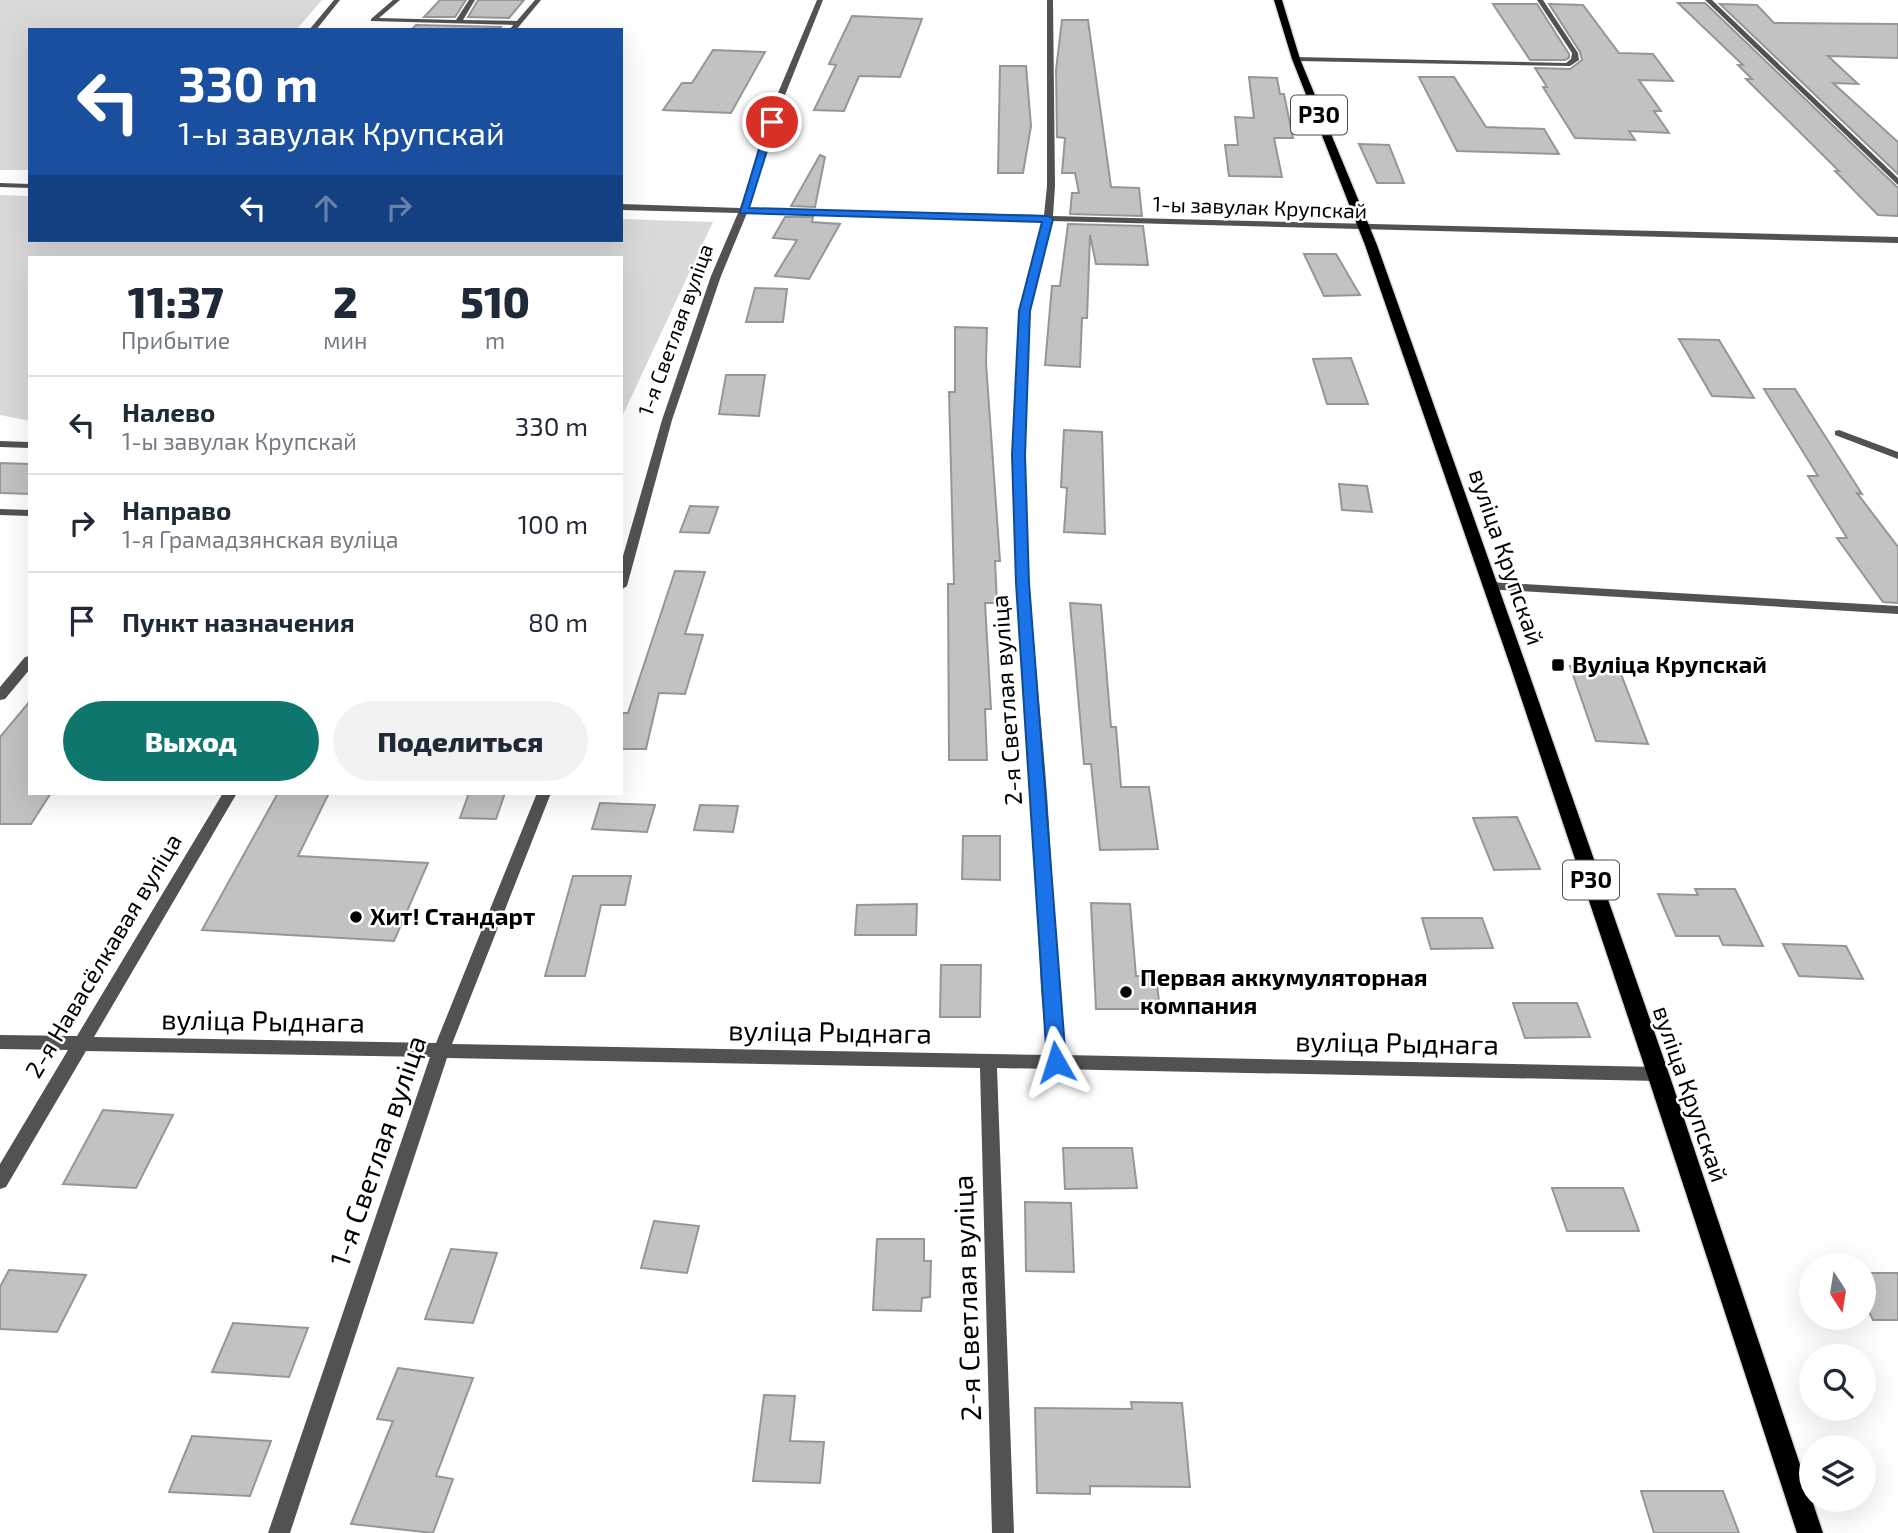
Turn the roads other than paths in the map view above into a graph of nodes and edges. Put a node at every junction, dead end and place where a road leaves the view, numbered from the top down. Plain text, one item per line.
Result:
1 (337, 0) edge
2 (397, 0) edge
3 (472, 0) edge
4 (538, 0) edge
5 (820, 0) edge
6 (1050, 0) edge
7 (1278, 0) edge
8 (1540, 0) edge
9 (1708, 0) edge
10 (458, 22) junction
11 (514, 27) edge
12 (314, 28) edge
13 (1296, 59) junction
14 (1898, 183) edge
15 (0, 185) edge
16 (28, 186) edge
17 (623, 207) edge
18 (743, 211) junction
19 (1048, 219) junction
20 (1365, 228) junction
21 (1898, 240) edge
22 (1839, 433) dead end
23 (0, 444) edge
24 (28, 445) edge
25 (1898, 456) edge
26 (0, 512) edge
27 (28, 513) edge
28 (623, 579) edge
29 (1489, 586) junction
30 (1898, 610) edge
31 (28, 662) edge
32 (0, 696) edge
33 (229, 795) edge
34 (543, 795) edge
35 (0, 1042) edge
36 (79, 1044) junction
37 (441, 1051) junction
38 (988, 1062) junction
39 (1056, 1062) junction
40 (1658, 1074) junction
41 (0, 1181) edge
42 (279, 1533) edge
43 (1003, 1533) edge
44 (1810, 1533) edge

1 - 12 street
2 - 10 street
3 - 10 street
4 - 11 street
5 - 18 street, 1-я Светлая вуліца
6 - 19 street, 2-я Светлая вуліца
7 - 13 main road, вуліца Крупскай / Р30
8 - 13 street
9 - 14 street
10 - 11 street
13 - 20 main road, вуліца Крупскай / Р30
15 - 16 street
17 - 18 street, 1-ы завулак Крупскай
18 - 19 street, 1-ы завулак Крупскай
18 - 28 street, 1-я Светлая вуліца
19 - 20 street, 1-ы завулак Крупскай
19 - 39 street, 2-я Светлая вуліца
20 - 21 street, 1-ы завулак Крупскай
20 - 29 main road, вуліца Крупскай / Р30
22 - 25 street
23 - 24 street
26 - 27 street
29 - 30 street
29 - 40 main road, вуліца Крупскай / Р30
31 - 32 street
33 - 36 street, 2-я Навасёлкавая вуліца
34 - 37 street, 1-я Светлая вуліца
35 - 36 street, вуліца Рыднага
36 - 37 street, вуліца Рыднага
36 - 41 street, 2-я Навасёлкавая вуліца
37 - 38 street, вуліца Рыднага
37 - 42 street, 1-я Светлая вуліца
38 - 39 street, вуліца Рыднага
38 - 43 street, 2-я Светлая вуліца
39 - 40 street, вуліца Рыднага
40 - 44 main road, вуліца Крупскай / Р30

